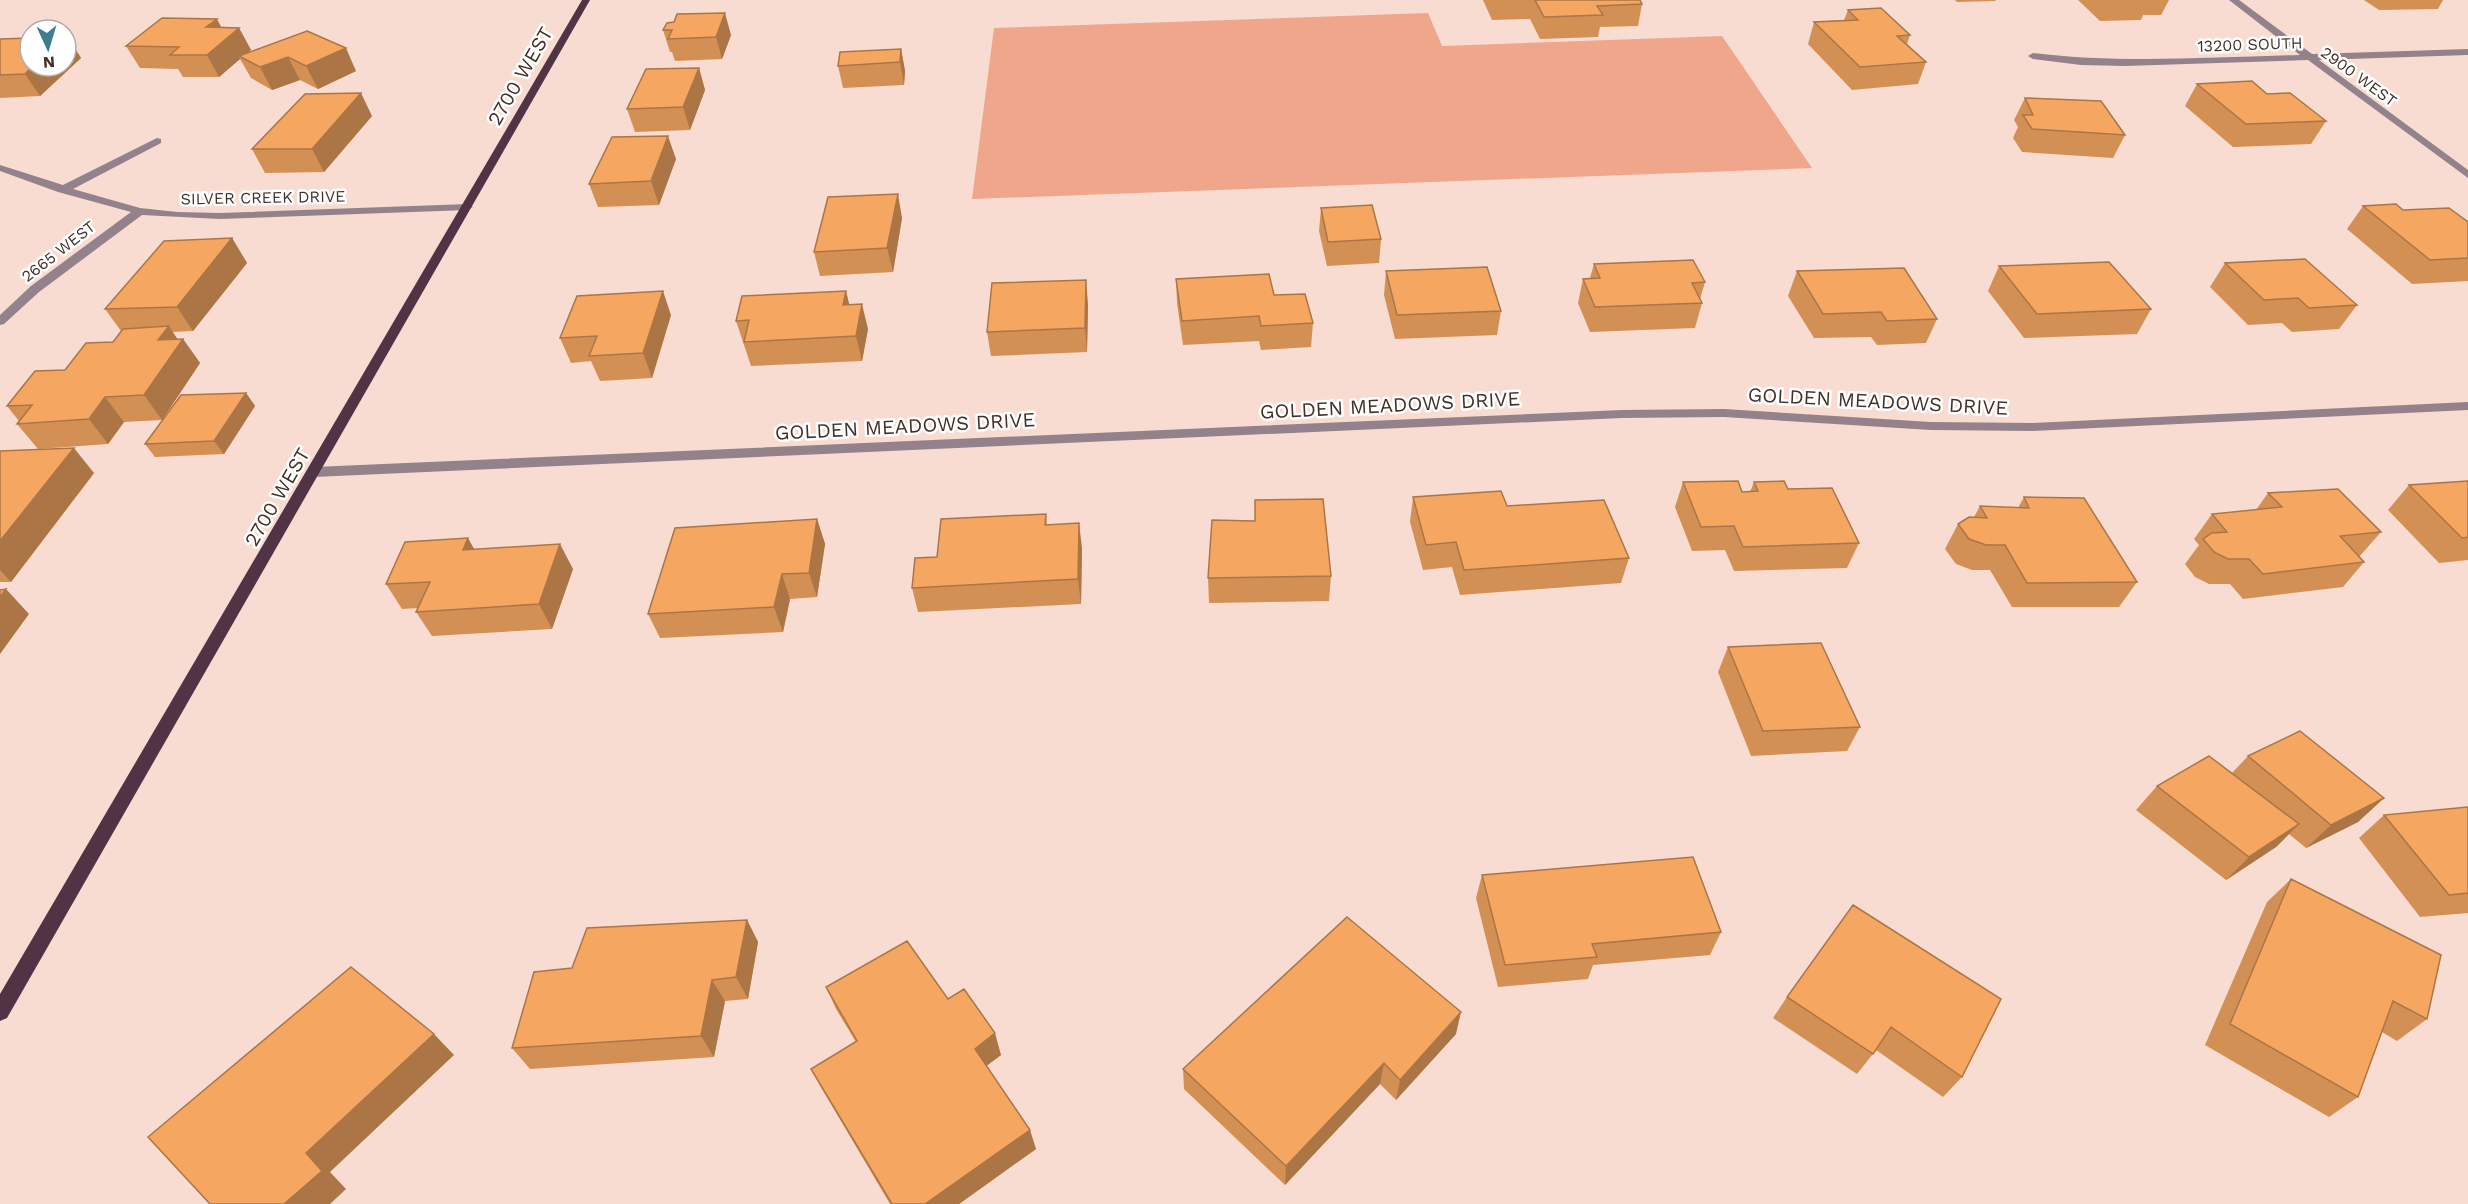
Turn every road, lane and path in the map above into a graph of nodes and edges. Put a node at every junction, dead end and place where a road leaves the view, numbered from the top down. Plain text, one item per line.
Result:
1 (586, 0) edge
2 (2233, 0) edge
3 (2468, 52) edge
4 (2033, 56) dead end
5 (2309, 57) junction
6 (157, 141) dead end
7 (0, 168) edge
8 (2468, 175) edge
9 (62, 190) junction
10 (468, 207) junction
11 (140, 211) junction
12 (0, 321) edge
13 (2468, 406) edge
14 (314, 472) junction
15 (0, 1012) edge

1 - 10 main road, 2700 WEST
2 - 5 street, 2900 WEST
3 - 5 street, 13200 SOUTH
4 - 5 street, 13200 SOUTH
5 - 8 street, 2900 WEST
6 - 9 street
7 - 9 street, SILVER CREEK DRIVE
9 - 11 street, SILVER CREEK DRIVE
10 - 11 street, SILVER CREEK DRIVE
10 - 14 main road, 2700 WEST
11 - 12 street, 2665 WEST
13 - 14 street, GOLDEN MEADOWS DRIVE
14 - 15 main road, 2700 WEST

